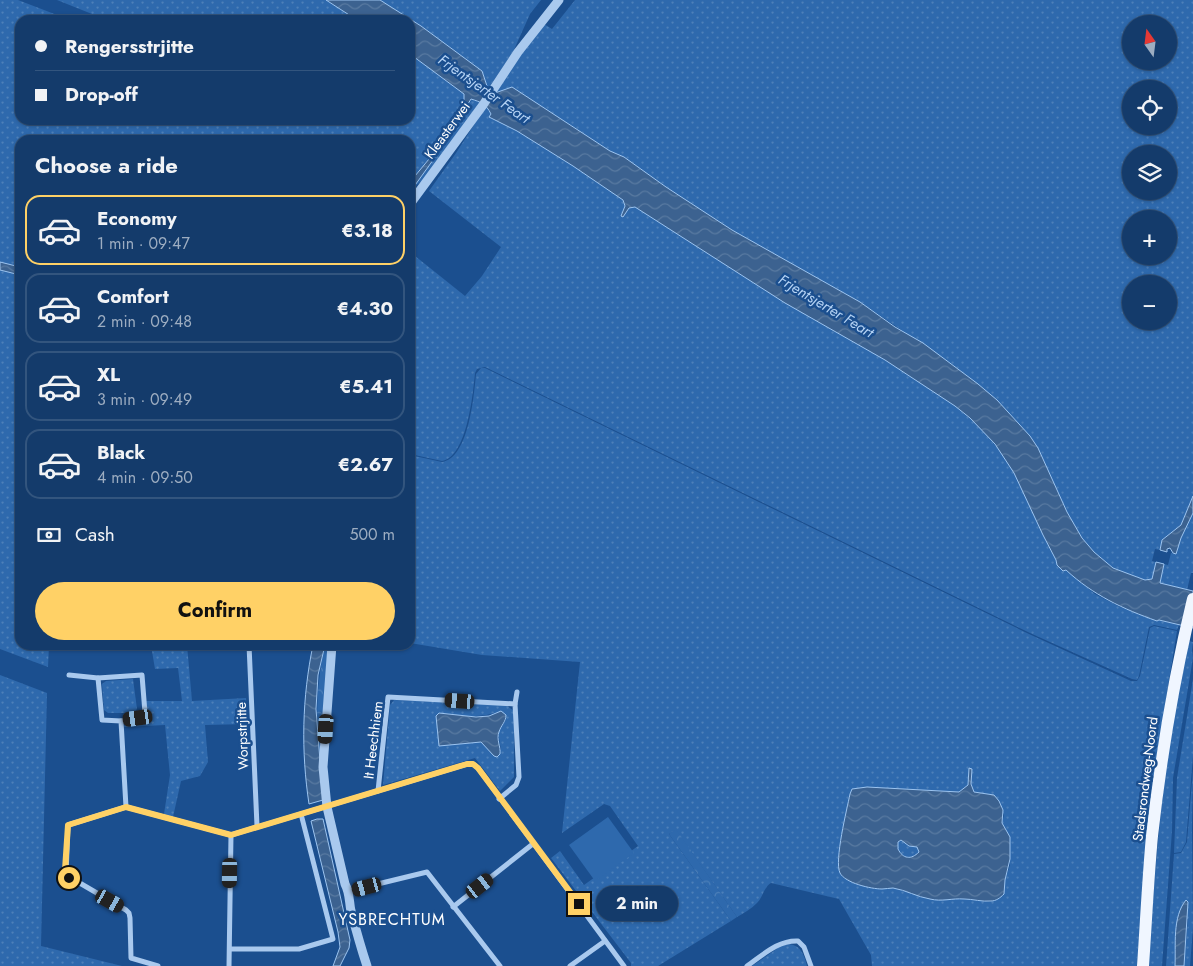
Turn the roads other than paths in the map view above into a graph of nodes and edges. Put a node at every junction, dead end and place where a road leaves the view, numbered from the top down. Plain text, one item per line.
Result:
1 (559, 0) edge
2 (415, 197) edge
3 (1193, 599) edge
4 (249, 650) edge
5 (332, 650) edge
6 (70, 675) dead end
7 (98, 678) junction
8 (517, 692) dead end
9 (515, 704) junction
10 (121, 721) junction
11 (378, 790) junction
12 (499, 799) junction
13 (126, 807) junction
14 (327, 807) junction
15 (300, 814) junction
16 (257, 826) junction
17 (231, 835) junction
18 (534, 843) junction
19 (349, 891) junction
20 (453, 907) junction
21 (605, 941) junction
22 (230, 949) junction
23 (158, 966) edge
24 (229, 966) edge
25 (367, 966) edge
26 (500, 966) edge
27 (570, 966) edge
28 (624, 966) edge
29 (747, 966) edge
30 (811, 966) edge
31 (1143, 966) edge

1 - 2 street, Kleasterwei
3 - 31 main road, Stadsrondweg-Noord
4 - 16 street, Worpstrjitte
5 - 14 street
6 - 7 street
7 - 10 street
7 - 10 street
8 - 9 street
9 - 11 street, It Heechhiem
9 - 12 street
10 - 13 street
11 - 12 street
11 - 14 street
12 - 18 street
13 - 17 street
13 - 23 street
14 - 15 street
14 - 19 street
15 - 16 street
15 - 22 street
16 - 17 street
17 - 22 street
18 - 20 street
18 - 21 street
19 - 20 street
19 - 25 street
20 - 26 street
21 - 27 street
21 - 28 street
22 - 24 street
29 - 30 street

